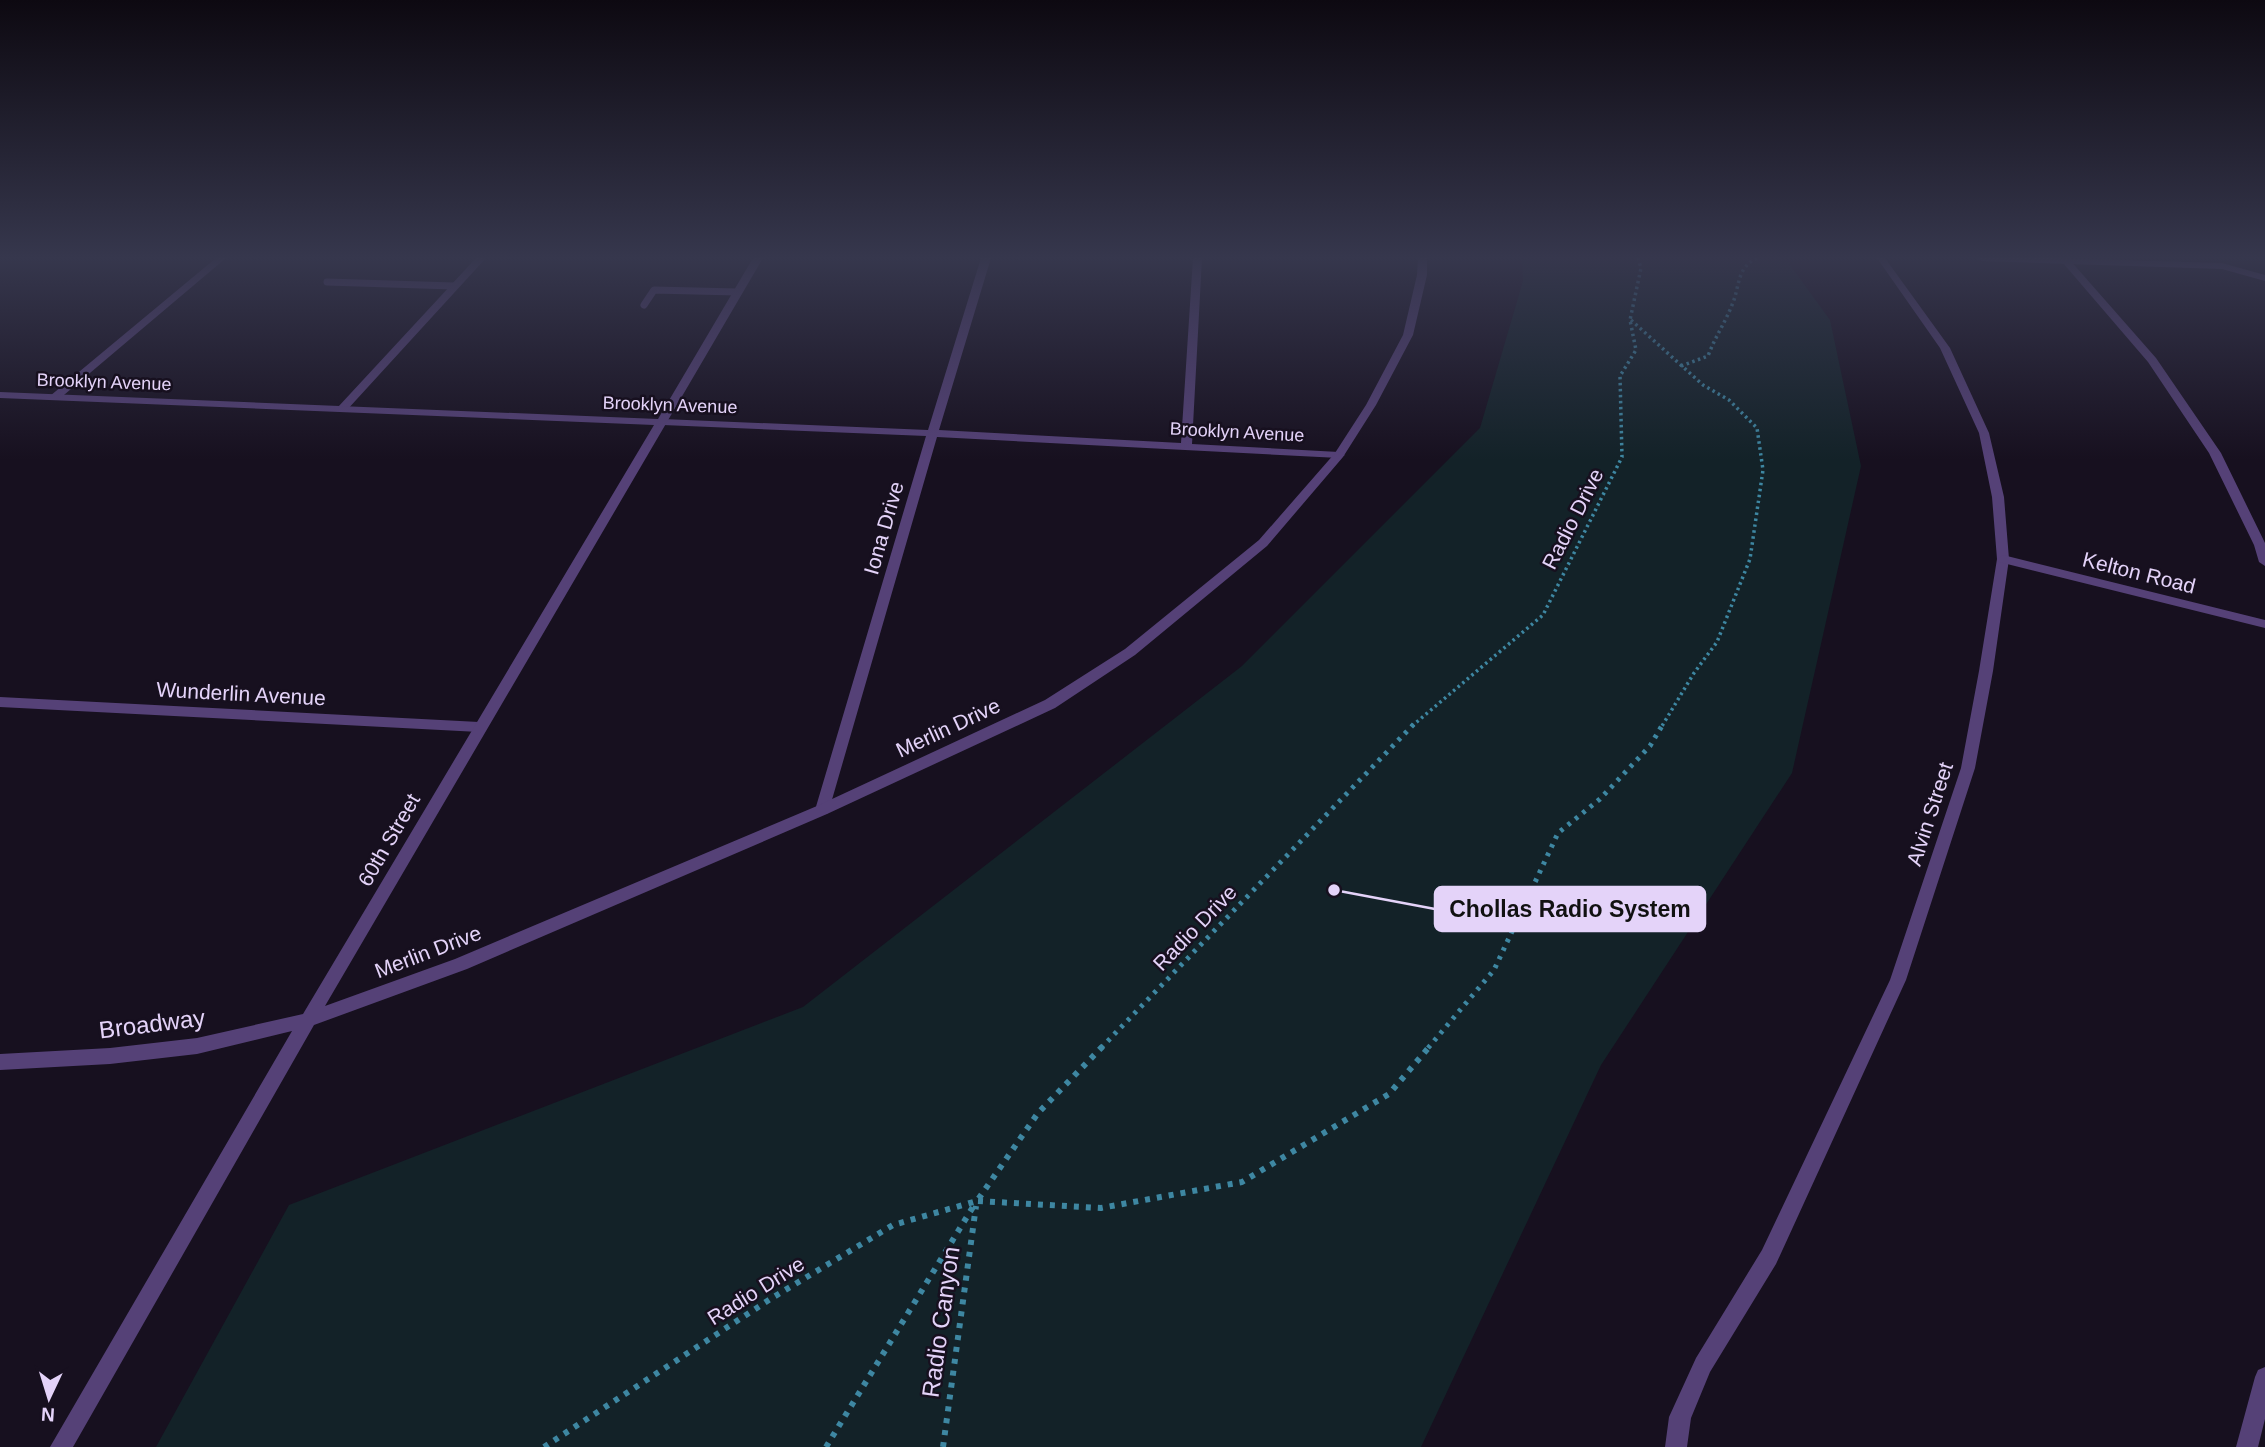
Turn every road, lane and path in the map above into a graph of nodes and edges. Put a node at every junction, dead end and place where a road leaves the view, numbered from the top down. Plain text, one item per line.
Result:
1 (140, 326) edge
2 (418, 326) edge
3 (718, 326) edge
4 (965, 326) edge
5 (1194, 326) edge
6 (1410, 326) edge
7 (1631, 326) edge
8 (1636, 326) edge
9 (1720, 326) edge
10 (1929, 326) edge
11 (2122, 326) edge
12 (1681, 366) junction
13 (0, 396) edge
14 (54, 398) junction
15 (342, 409) junction
16 (663, 422) junction
17 (932, 434) junction
18 (1186, 446) junction
19 (1339, 455) junction
20 (2003, 559) junction
21 (2265, 562) edge
22 (2265, 624) edge
23 (0, 702) edge
24 (480, 727) junction
25 (822, 810) junction
26 (307, 1020) junction
27 (0, 1062) edge
28 (977, 1201) junction
29 (2265, 1377) edge
30 (61, 1447) edge
31 (544, 1447) edge
32 (826, 1447) edge
33 (943, 1447) edge
34 (1676, 1447) edge
35 (2247, 1447) edge

1 - 14 street
2 - 15 street
3 - 16 street, 60th Street
4 - 17 street, Iona Drive
5 - 18 street
6 - 19 street, Merlin Drive
7 - 28 path, Radio Drive
8 - 12 path
9 - 12 path
10 - 20 street, Alvin Street
11 - 21 street
12 - 28 path
13 - 14 street, Brooklyn Avenue
14 - 15 street, Brooklyn Avenue
15 - 16 street, Brooklyn Avenue
16 - 17 street, Brooklyn Avenue
16 - 24 street, 60th Street
17 - 18 street, Brooklyn Avenue
17 - 25 street, Iona Drive
18 - 19 street, Brooklyn Avenue
19 - 25 street, Merlin Drive
20 - 22 street, Kelton Road
20 - 34 street, Alvin Street
23 - 24 street, Wunderlin Avenue
24 - 26 street, 60th Street
25 - 26 street, Merlin Drive
26 - 27 street, Broadway
26 - 30 street, 60th Street
28 - 31 path, Radio Drive
28 - 32 path
28 - 33 path, Radio Canyon
29 - 35 street

